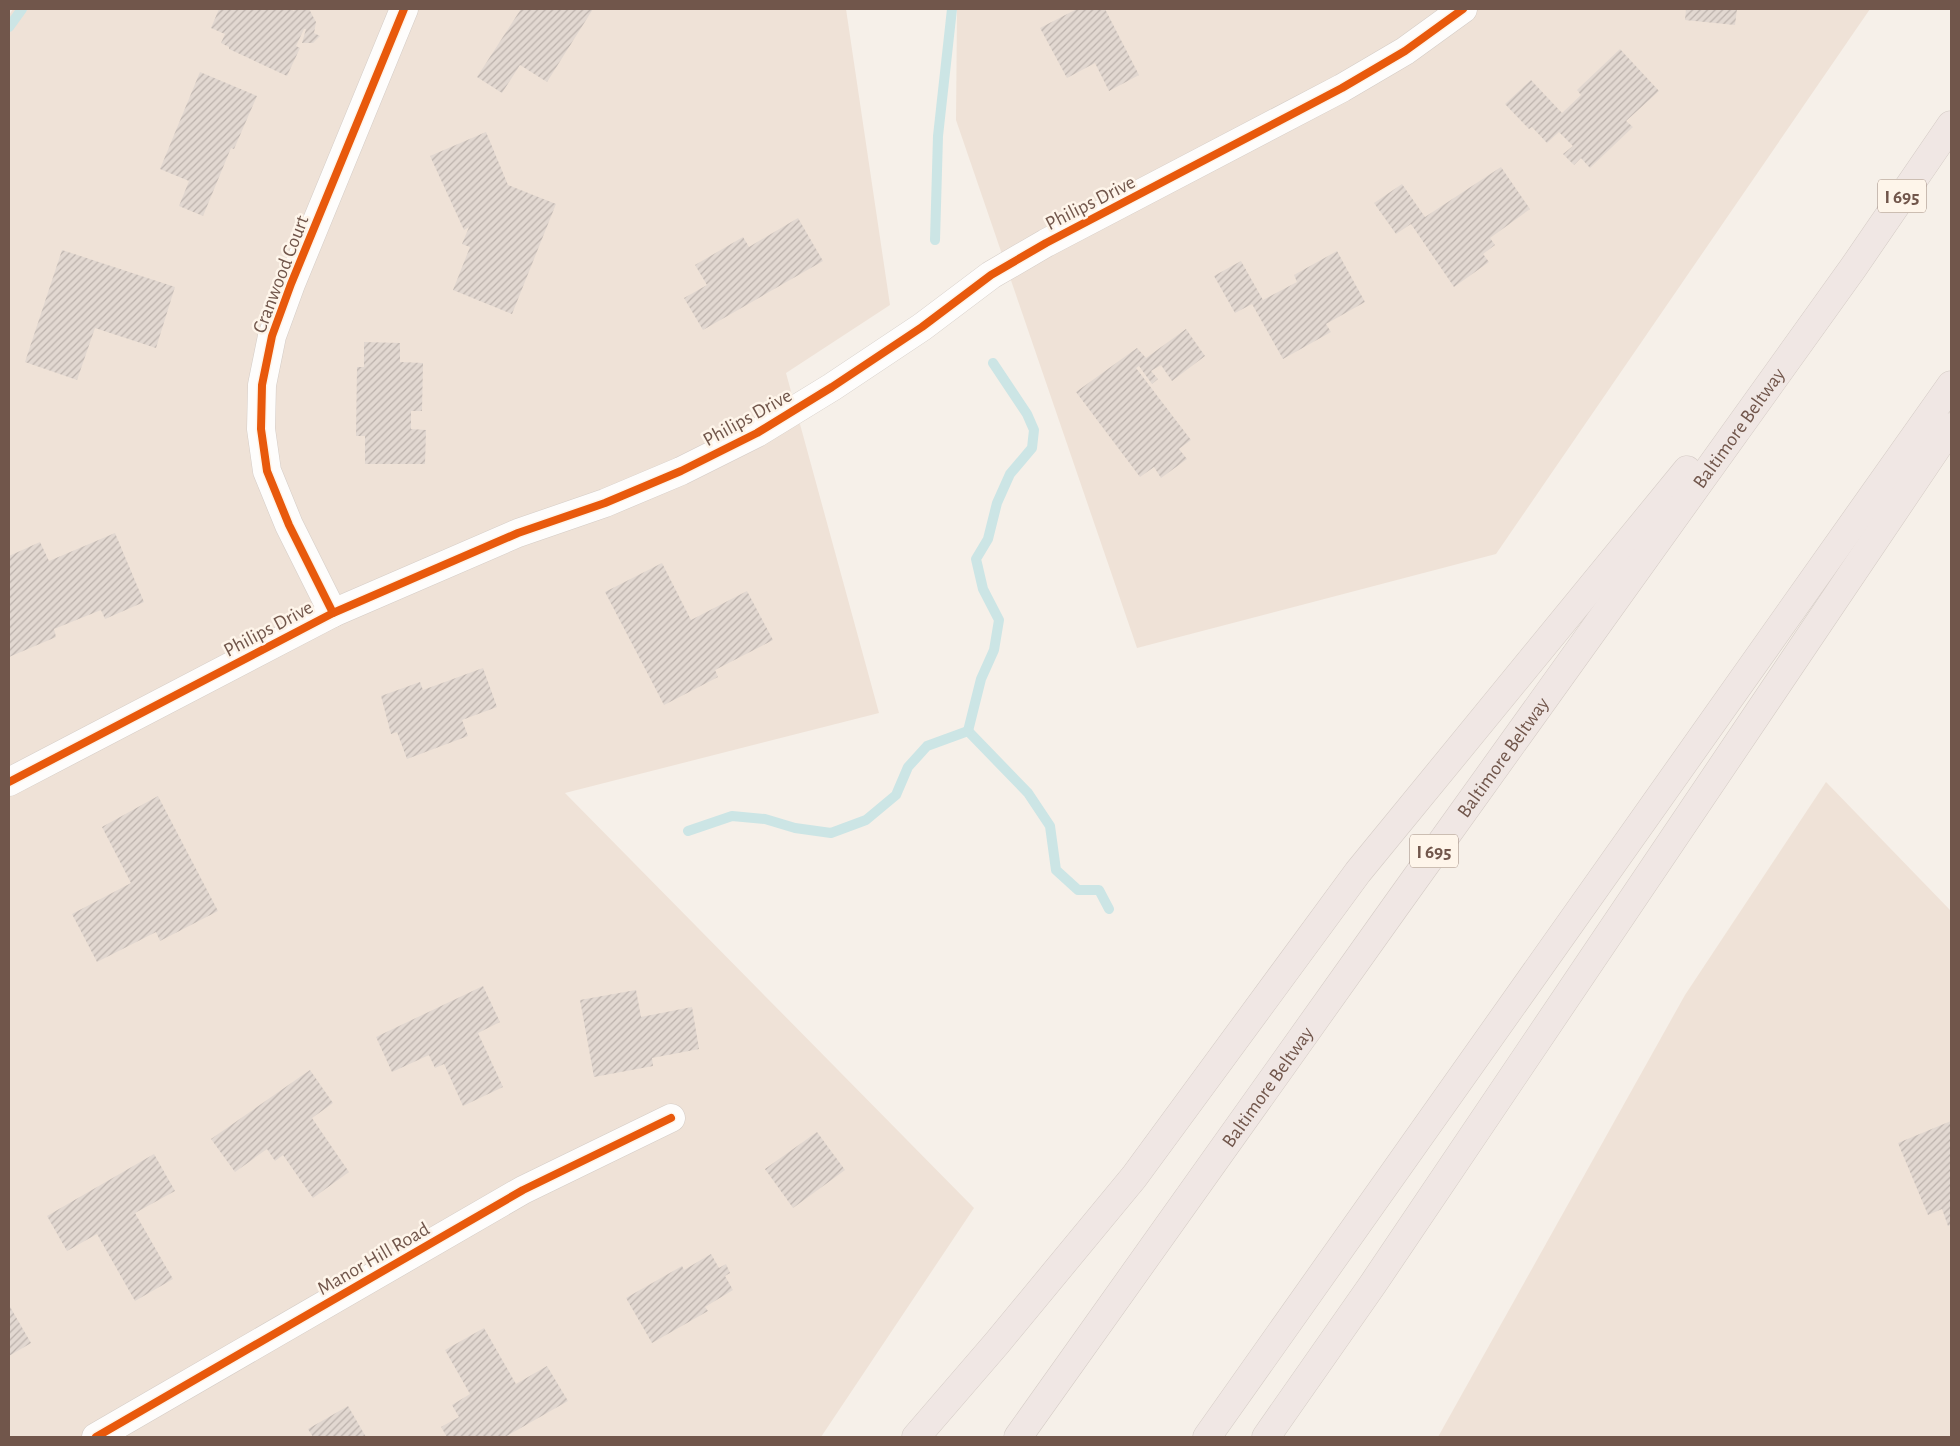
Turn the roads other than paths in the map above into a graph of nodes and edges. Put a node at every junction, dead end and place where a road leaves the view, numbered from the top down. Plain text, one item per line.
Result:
1 (404, 9) edge
2 (1463, 9) edge
3 (1951, 125) edge
4 (1853, 268) junction
5 (1951, 385) edge
6 (1951, 427) edge
7 (332, 613) junction
8 (9, 782) edge
9 (671, 1118) dead end
10 (96, 1437) edge
11 (916, 1437) edge
12 (1018, 1437) edge
13 (1207, 1437) edge
14 (1266, 1437) edge

1 - 7 street, Cranwood Court
2 - 7 street, Philips Drive
3 - 4 highway, Baltimore Beltway / I 695
4 - 11 highway
4 - 12 highway, Baltimore Beltway / I 695
5 - 13 highway
6 - 14 highway
7 - 8 street, Philips Drive
9 - 10 street, Manor Hill Road

